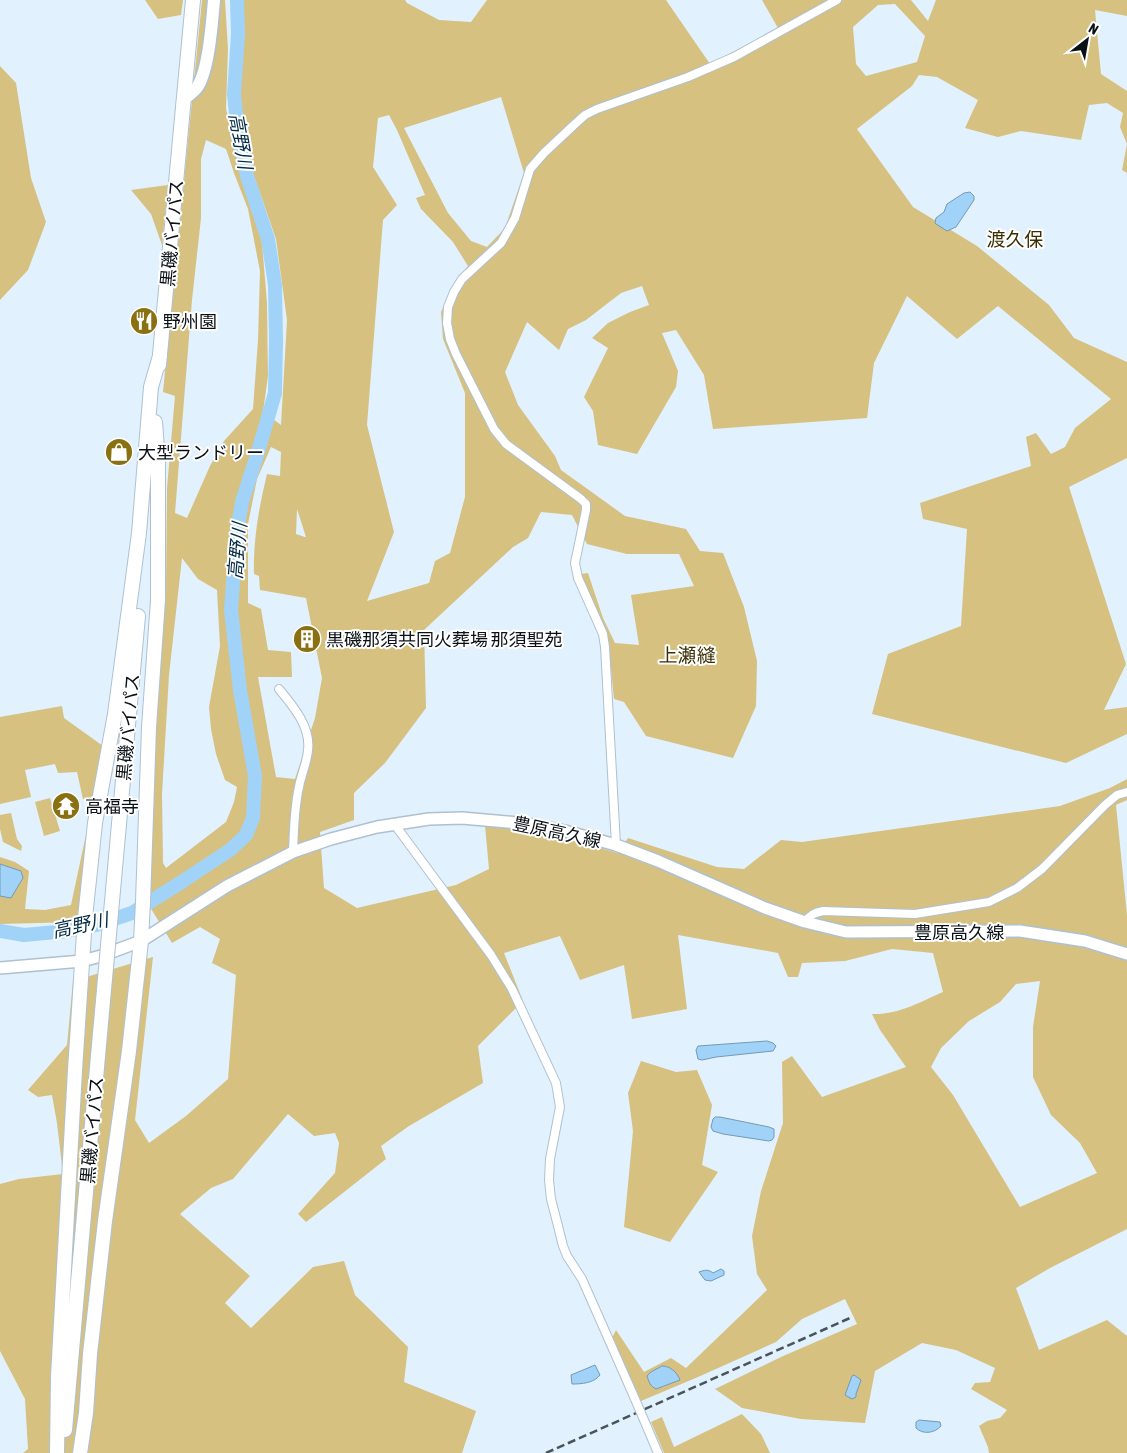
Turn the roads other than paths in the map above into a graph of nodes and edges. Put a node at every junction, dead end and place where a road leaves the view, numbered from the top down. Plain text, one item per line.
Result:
1 (194, 0) edge
2 (214, 0) edge
3 (837, 0) edge
4 (184, 99) junction
5 (160, 356) junction
6 (155, 421) junction
7 (279, 689) dead end
8 (1127, 792) edge
9 (395, 825) junction
10 (616, 845) junction
11 (293, 852) junction
12 (805, 922) junction
13 (141, 941) junction
14 (1127, 954) edge
15 (82, 961) junction
16 (0, 968) edge
17 (57, 1453) edge
18 (62, 1453) edge
19 (80, 1453) edge
20 (658, 1453) edge

1 - 4 highway, 黒磯バイパス
2 - 4 main road
3 - 10 street
4 - 5 highway, 黒磯バイパス
5 - 6 highway, 黒磯バイパス
5 - 15 highway
6 - 13 highway
6 - 18 highway, 黒磯バイパス, bridge
7 - 11 street
8 - 12 street
9 - 10 main road, 豊原高久線
9 - 11 main road, 豊原高久線
9 - 20 street, bridge
10 - 12 main road, 豊原高久線
11 - 13 main road, 豊原高久線
12 - 14 main road, 豊原高久線
13 - 15 main road, 豊原高久線
13 - 19 highway
15 - 16 main road, 豊原高久線
15 - 17 highway

